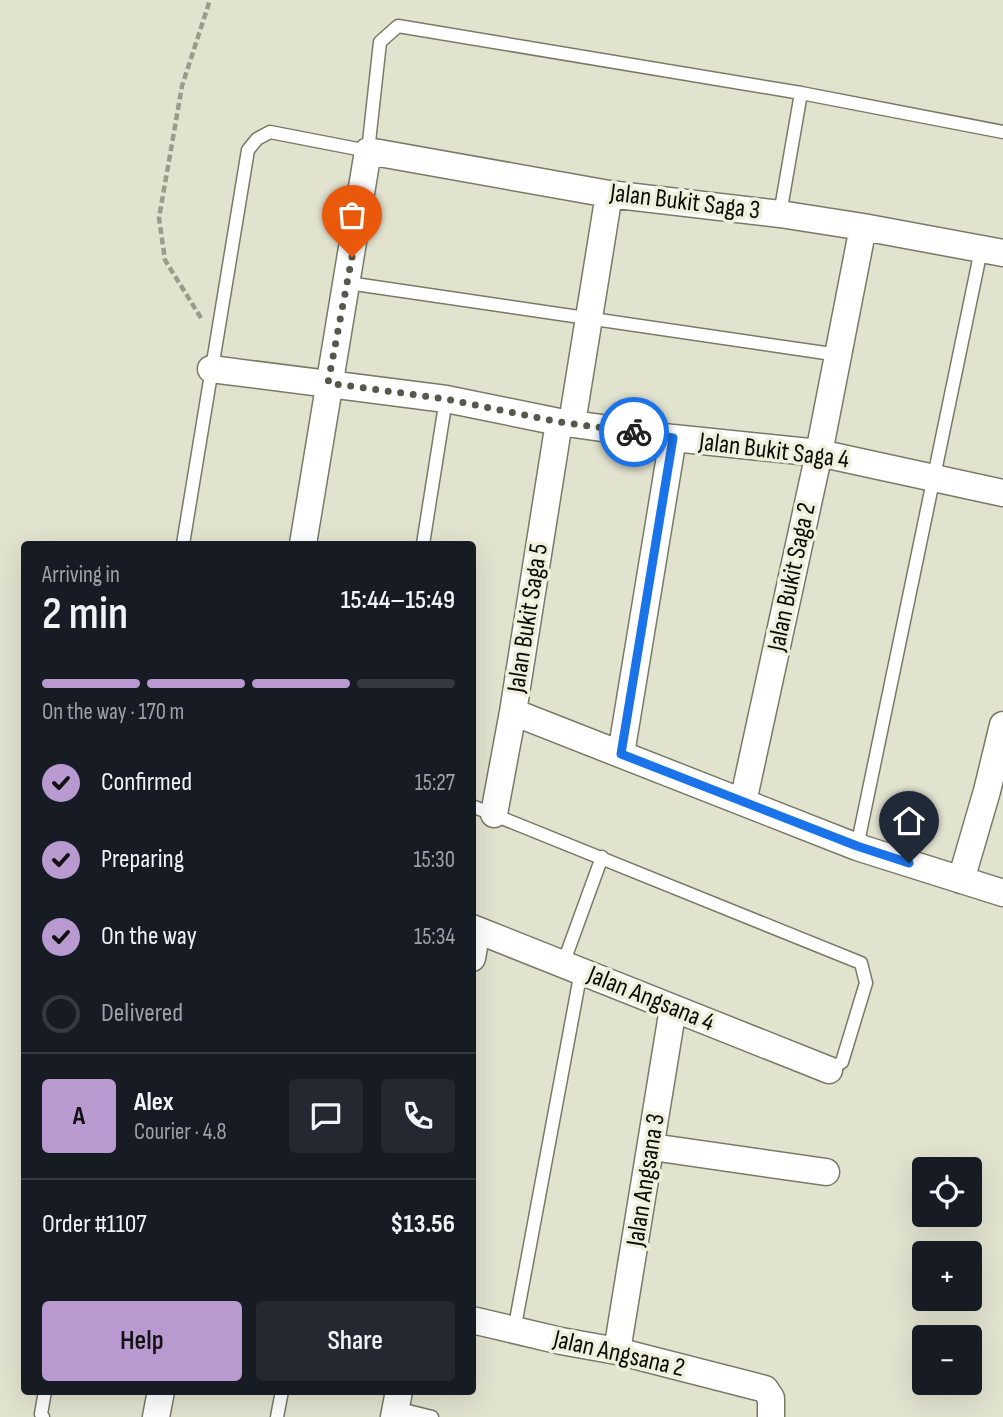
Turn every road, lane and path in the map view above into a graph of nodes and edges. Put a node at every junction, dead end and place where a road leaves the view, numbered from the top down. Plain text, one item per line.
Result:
1 (210, 0) edge
2 (801, 93) junction
3 (1003, 132) edge
4 (368, 151) junction
5 (609, 194) junction
6 (780, 214) junction
7 (863, 227) junction
8 (992, 252) edge
9 (348, 283) junction
10 (588, 318) junction
11 (218, 327) junction
12 (839, 355) junction
13 (211, 369) junction
14 (328, 383) junction
15 (446, 399) junction
16 (566, 423) junction
17 (673, 438) junction
18 (820, 453) junction
19 (935, 479) junction
20 (1003, 493) edge
21 (183, 541) edge
22 (303, 541) edge
23 (422, 541) edge
24 (513, 712) junction
25 (1003, 725) edge
26 (621, 754) junction
27 (995, 793) edge
28 (743, 802) junction
29 (483, 810) edge
30 (857, 846) junction
31 (602, 857) junction
32 (961, 880) junction
33 (1003, 893) edge
34 (476, 929) edge
35 (572, 968) junction
36 (673, 1008) junction
37 (829, 1070) joint
38 (652, 1147) junction
39 (826, 1172) dead end
40 (476, 1321) edge
41 (514, 1331) junction
42 (617, 1351) junction
43 (45, 1395) edge
44 (160, 1395) edge
45 (281, 1395) edge
46 (396, 1405) edge
47 (43, 1417) edge
48 (156, 1417) edge
49 (277, 1417) edge
50 (432, 1417) edge
51 (771, 1417) edge

1 - 11 path
2 - 3 lane
2 - 4 lane
2 - 6 lane
4 - 5 street, Jalan Bukit Saga 3
4 - 9 street
4 - 11 lane
5 - 6 street, Jalan Bukit Saga 3
5 - 10 street, Jalan Bukit Saga 5
6 - 7 street, Jalan Bukit Saga 3
7 - 8 street, Jalan Bukit Saga 3
7 - 12 street, Jalan Bukit Saga 2
8 - 19 lane
9 - 10 lane
9 - 14 street
10 - 12 lane
10 - 16 street, Jalan Bukit Saga 5
11 - 13 lane
12 - 18 street, Jalan Bukit Saga 2
13 - 14 street, Jalan Bukit Saga 4
13 - 21 lane
14 - 15 street, Jalan Bukit Saga 4
14 - 22 street
15 - 16 street, Jalan Bukit Saga 4
15 - 23 lane
16 - 17 street, Jalan Bukit Saga 4
16 - 24 street, Jalan Bukit Saga 5
17 - 18 street, Jalan Bukit Saga 4
17 - 26 street
18 - 19 street, Jalan Bukit Saga 4
18 - 28 street, Jalan Bukit Saga 2
19 - 20 street, Jalan Bukit Saga 4
19 - 30 lane
24 - 26 street
24 - 29 street, Jalan Bukit Saga 5
25 - 27 street
26 - 28 street
27 - 32 street
28 - 30 street
29 - 31 lane
30 - 32 street
31 - 35 lane
31 - 37 lane
32 - 33 street
34 - 35 street, Jalan Angsana 4
35 - 36 street, Jalan Angsana 4
35 - 41 lane
36 - 37 street, Jalan Angsana 4
36 - 38 street, Jalan Angsana 3
38 - 39 street
38 - 42 street, Jalan Angsana 3
40 - 41 street, Jalan Angsana 2
41 - 42 street, Jalan Angsana 2
42 - 51 street, Jalan Angsana 2
43 - 47 lane
44 - 48 street
45 - 49 lane
46 - 50 lane

